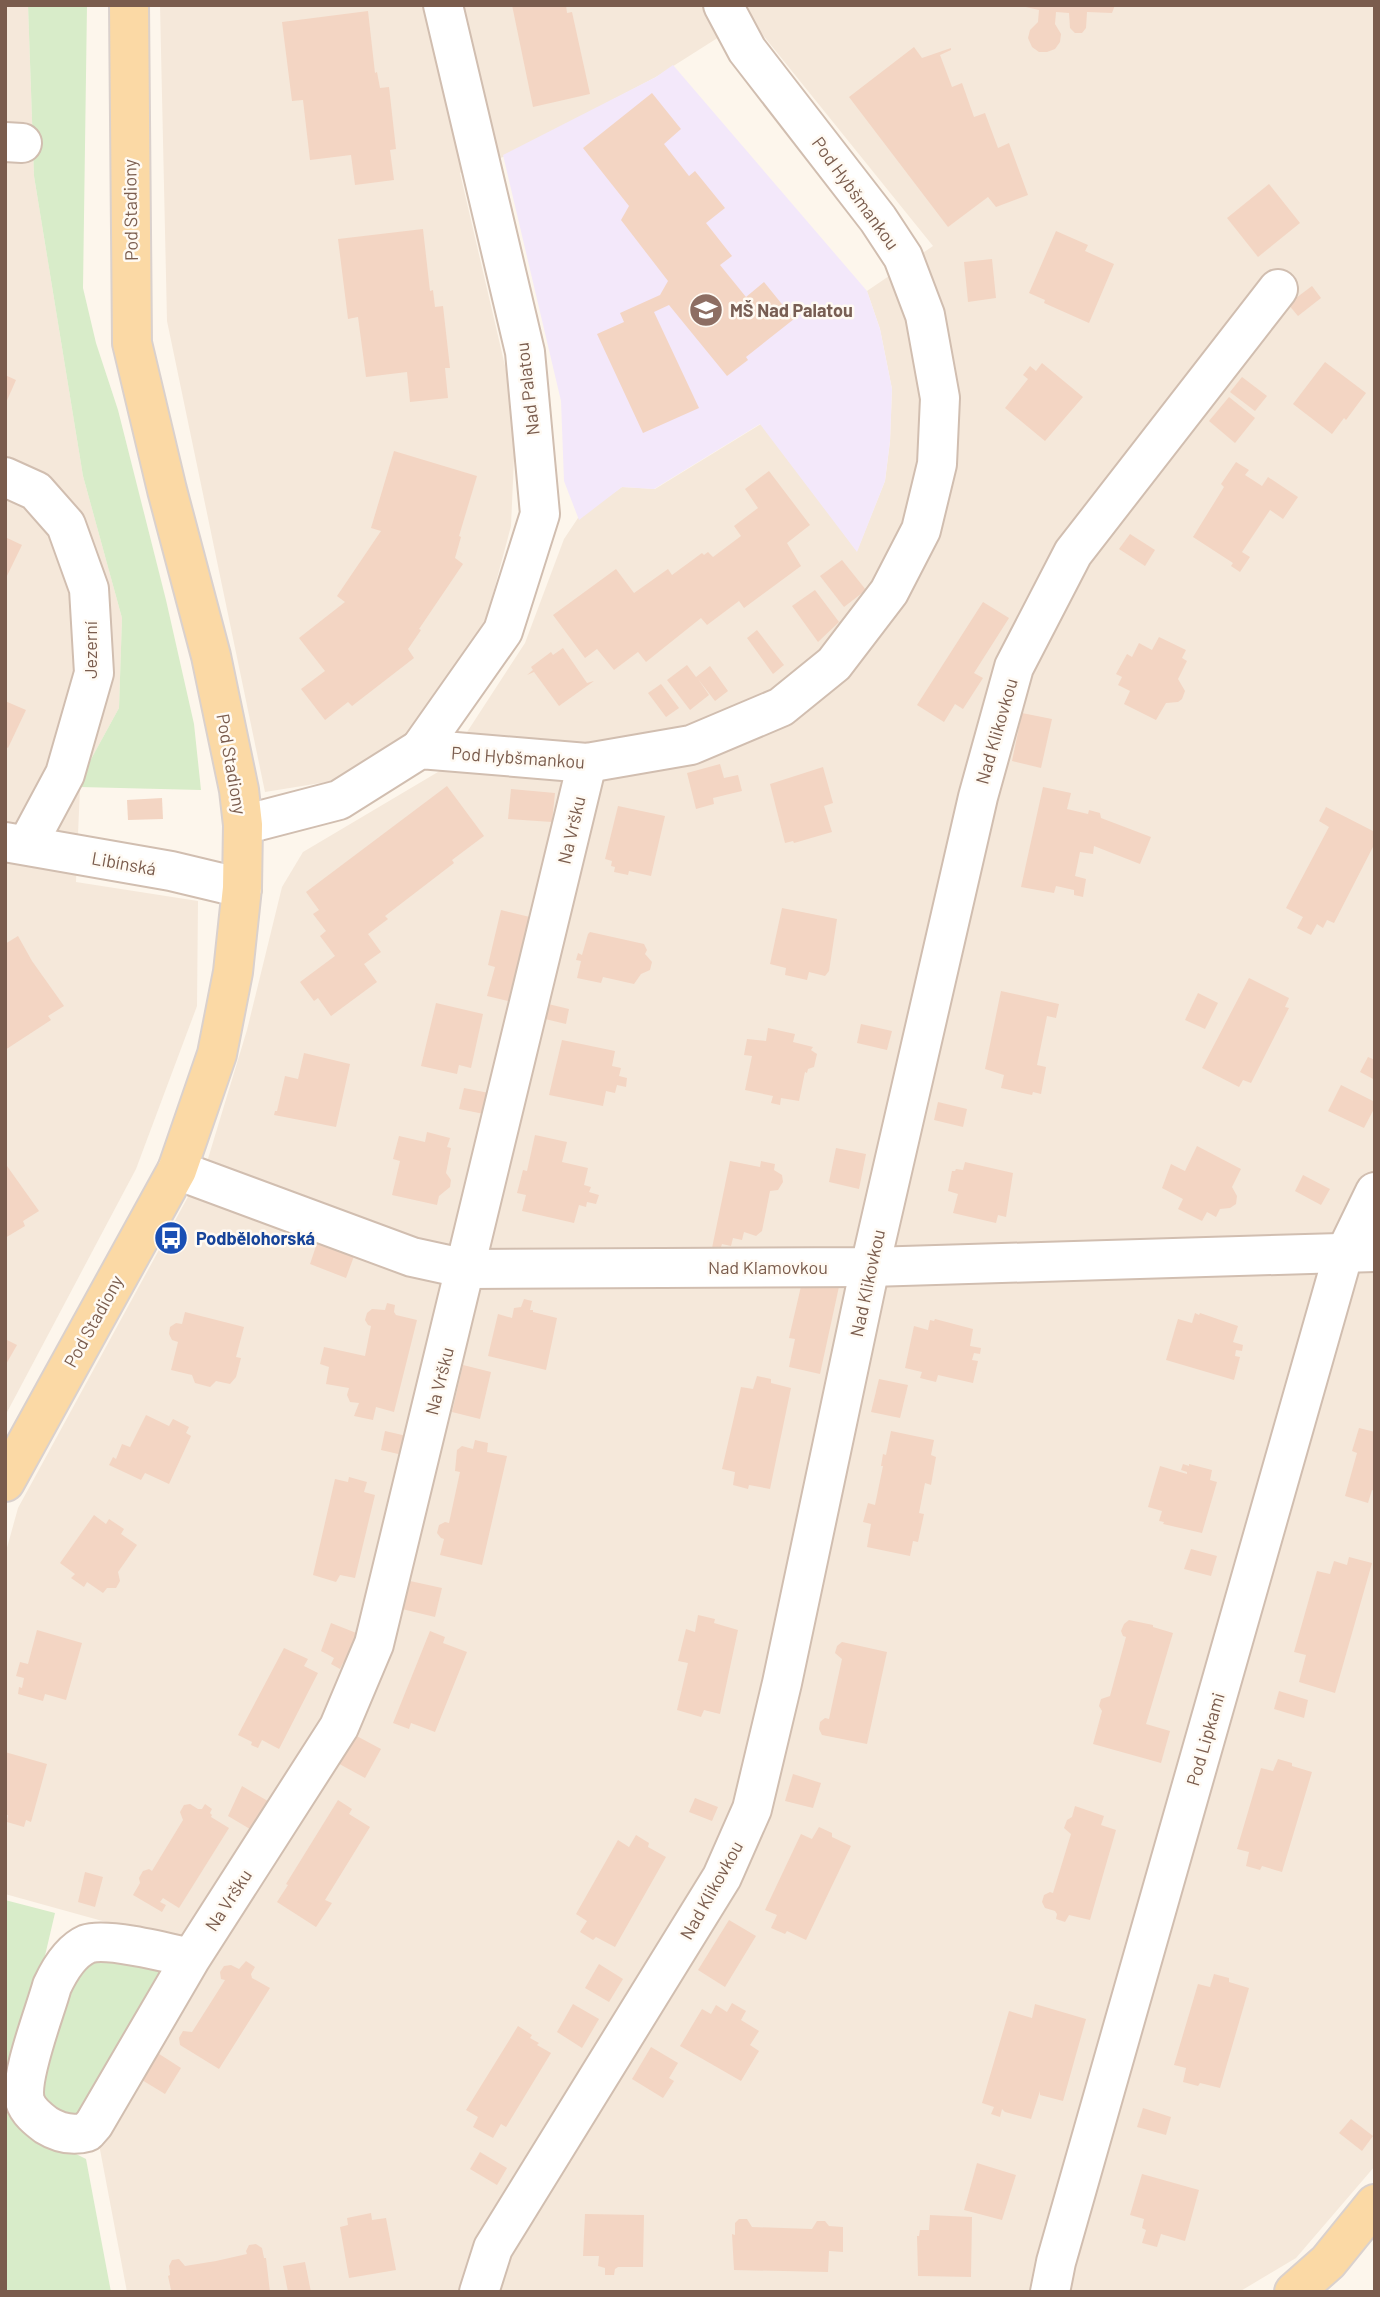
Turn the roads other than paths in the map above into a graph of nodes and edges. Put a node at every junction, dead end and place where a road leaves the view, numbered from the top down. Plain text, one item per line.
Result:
1 (129, 5) edge
2 (443, 5) edge
3 (723, 5) edge
4 (1278, 289) dead end
5 (5, 477) edge
6 (420, 749) junction
7 (587, 763) junction
8 (243, 825) junction
9 (16, 844) edge
10 (242, 888) junction
11 (177, 1170) junction
12 (1375, 1192) edge
13 (1359, 1253) edge
14 (870, 1267) junction
15 (467, 1269) junction
16 (5, 1482) edge
17 (191, 1958) junction
18 (1375, 2204) edge
19 (1327, 2277) edge
20 (479, 2292) edge
21 (1050, 2292) edge
22 (1294, 2292) edge

1 - 8 main road, Pod Stadiony
2 - 6 street, Nad Palatou
3 - 7 street, Pod Hybšmankou
4 - 14 street, Nad Klikovkou
5 - 9 street, Jezerní
6 - 7 street, Pod Hybšmankou
6 - 8 street
7 - 15 street, Na Vršku
8 - 10 main road, Pod Stadiony
9 - 10 street, Libínská
10 - 11 main road, Pod Stadiony
11 - 15 street, Nad Klamovkou
11 - 16 main road, Pod Stadiony
12 - 13 street, Pod Lipkami
13 - 14 street, Nad Klamovkou
13 - 21 street, Pod Lipkami
14 - 15 street, Nad Klamovkou
14 - 20 street, Nad Klikovkou
15 - 17 street, Na Vršku
17 - 17 street, Na Vršku
18 - 19 main road
19 - 22 main road

